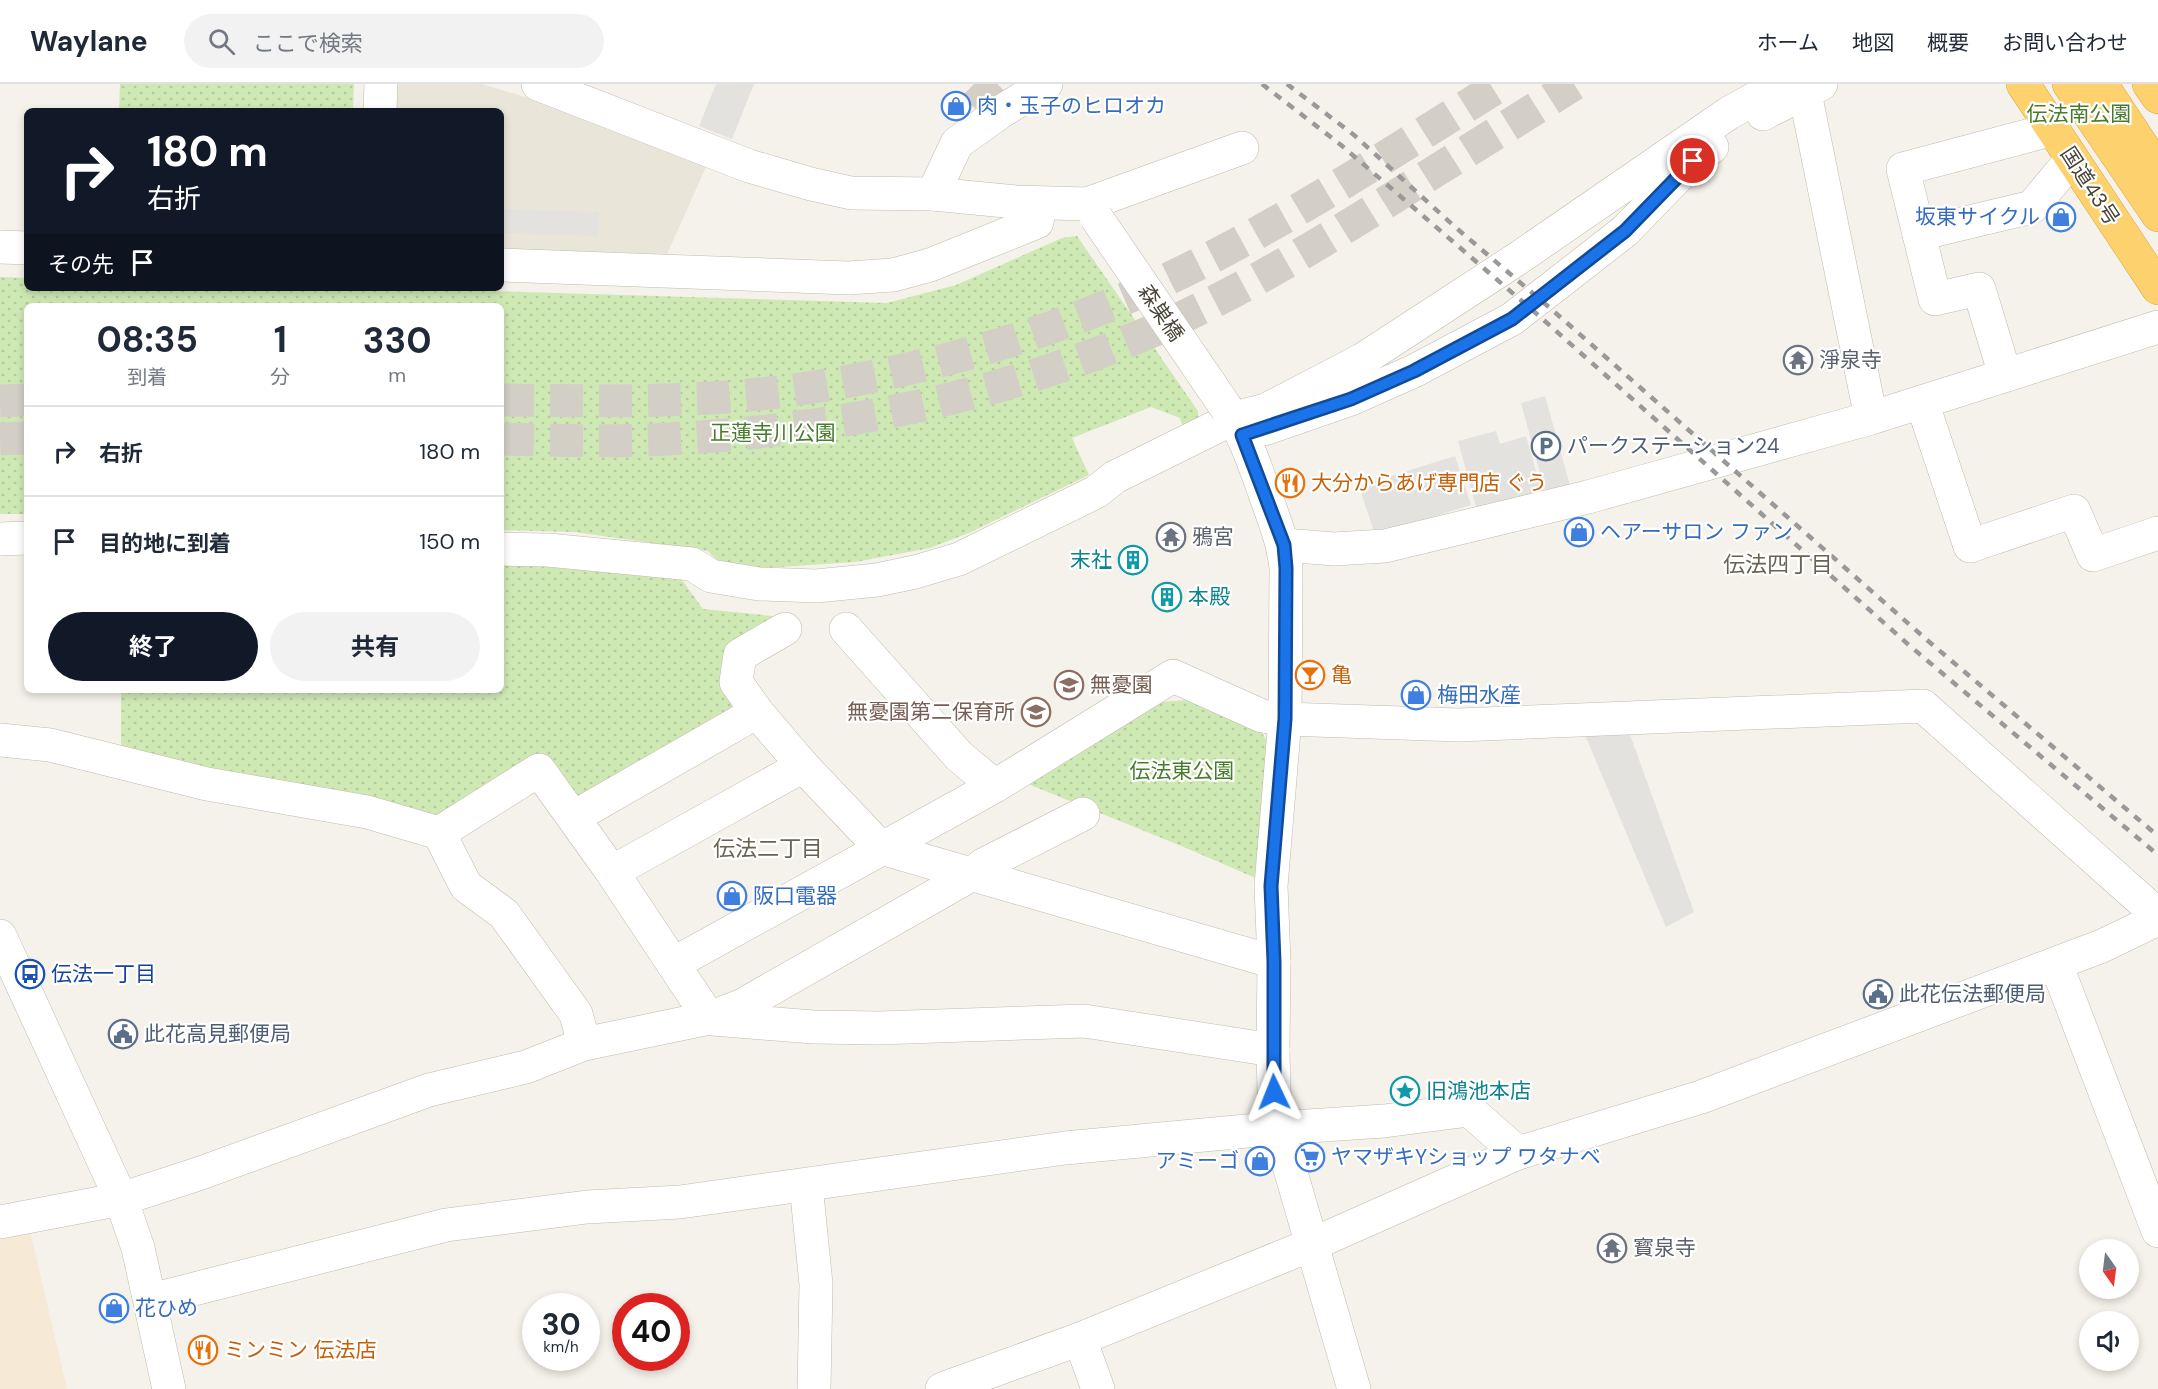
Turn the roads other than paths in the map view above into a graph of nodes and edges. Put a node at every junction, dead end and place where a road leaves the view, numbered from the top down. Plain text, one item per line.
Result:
1 (381, 84) edge
2 (538, 84) edge
3 (1046, 84) edge
4 (2012, 84) edge
5 (2023, 84) edge
6 (2069, 84) edge
7 (2101, 84) edge
8 (2149, 84) edge
9 (1802, 87) edge
10 (2158, 97) edge
11 (380, 108) edge
12 (2042, 132) junction
13 (1242, 148) dead end
14 (2066, 166) junction
15 (2158, 170) edge
16 (933, 194) junction
17 (1040, 202) junction
18 (1091, 210) junction
19 (2158, 215) edge
20 (1919, 234) junction
21 (0, 248) edge
22 (24, 248) edge
23 (504, 265) edge
24 (2158, 288) edge
25 (2158, 314) edge
26 (2158, 327) edge
27 (2005, 375) junction
28 (1922, 402) junction
29 (1871, 418) junction
30 (1234, 421) junction
31 (2158, 533) edge
32 (0, 538) edge
33 (24, 538) edge
34 (1284, 545) junction
35 (504, 549) edge
36 (785, 629) dead end
37 (846, 629) dead end
38 (757, 712) junction
39 (1285, 719) junction
40 (0, 740) edge
41 (803, 766) junction
42 (995, 786) junction
43 (1083, 814) dead end
44 (574, 817) junction
45 (440, 833) junction
46 (881, 848) junction
47 (612, 872) junction
48 (971, 874) junction
49 (2158, 917) edge
50 (0, 936) edge
51 (1274, 962) junction
52 (673, 964) junction
53 (2056, 964) junction
54 (709, 1018) junction
55 (584, 1044) junction
56 (1272, 1050) junction
57 (1278, 1128) junction
58 (1518, 1153) junction
59 (806, 1185) junction
60 (121, 1199) junction
61 (0, 1222) edge
62 (2158, 1231) edge
63 (1313, 1244) junction
64 (151, 1300) junction
65 (1080, 1339) junction
66 (169, 1389) edge
67 (814, 1389) edge
68 (942, 1389) edge
69 (1098, 1389) edge
70 (1354, 1389) edge

1 - 11 street
2 - 16 street
3 - 16 street
4 - 12 street
5 - 24 highway, 国道43号
6 - 19 highway, 国道43号
7 - 15 highway
8 - 10 highway
9 - 29 street
9 - 30 street
9 - 30 street
12 - 14 street
12 - 20 street
13 - 18 street
14 - 20 street
14 - 25 street
16 - 17 street
17 - 18 street
17 - 23 street
18 - 30 street, 森巣橋, bridge
20 - 27 street
21 - 22 street
26 - 27 street
27 - 28 street
28 - 29 street
28 - 31 street
29 - 34 street
30 - 34 street, 森巣橋
30 - 35 street
32 - 33 street
34 - 39 street, 森巣橋
36 - 38 street
37 - 42 street
38 - 41 street
38 - 44 street
39 - 42 street
39 - 49 street
39 - 51 street, 森巣橋
40 - 45 street
41 - 46 street
41 - 47 street
42 - 46 street
43 - 48 street
44 - 45 street
44 - 47 street
45 - 55 street
46 - 48 street
46 - 52 street
47 - 52 street
48 - 51 street
48 - 54 street
49 - 53 street
50 - 60 street
51 - 56 street, 森巣橋
52 - 54 street
53 - 58 street
53 - 62 street
54 - 55 street
54 - 56 street
55 - 60 street
56 - 57 street, 森巣橋
57 - 58 street
57 - 59 street
57 - 63 street, 森巣橋
58 - 63 street
59 - 64 street
59 - 67 street
60 - 61 street
60 - 64 street
63 - 65 street
63 - 70 street, 森巣橋
64 - 66 street
65 - 68 street
65 - 69 street

